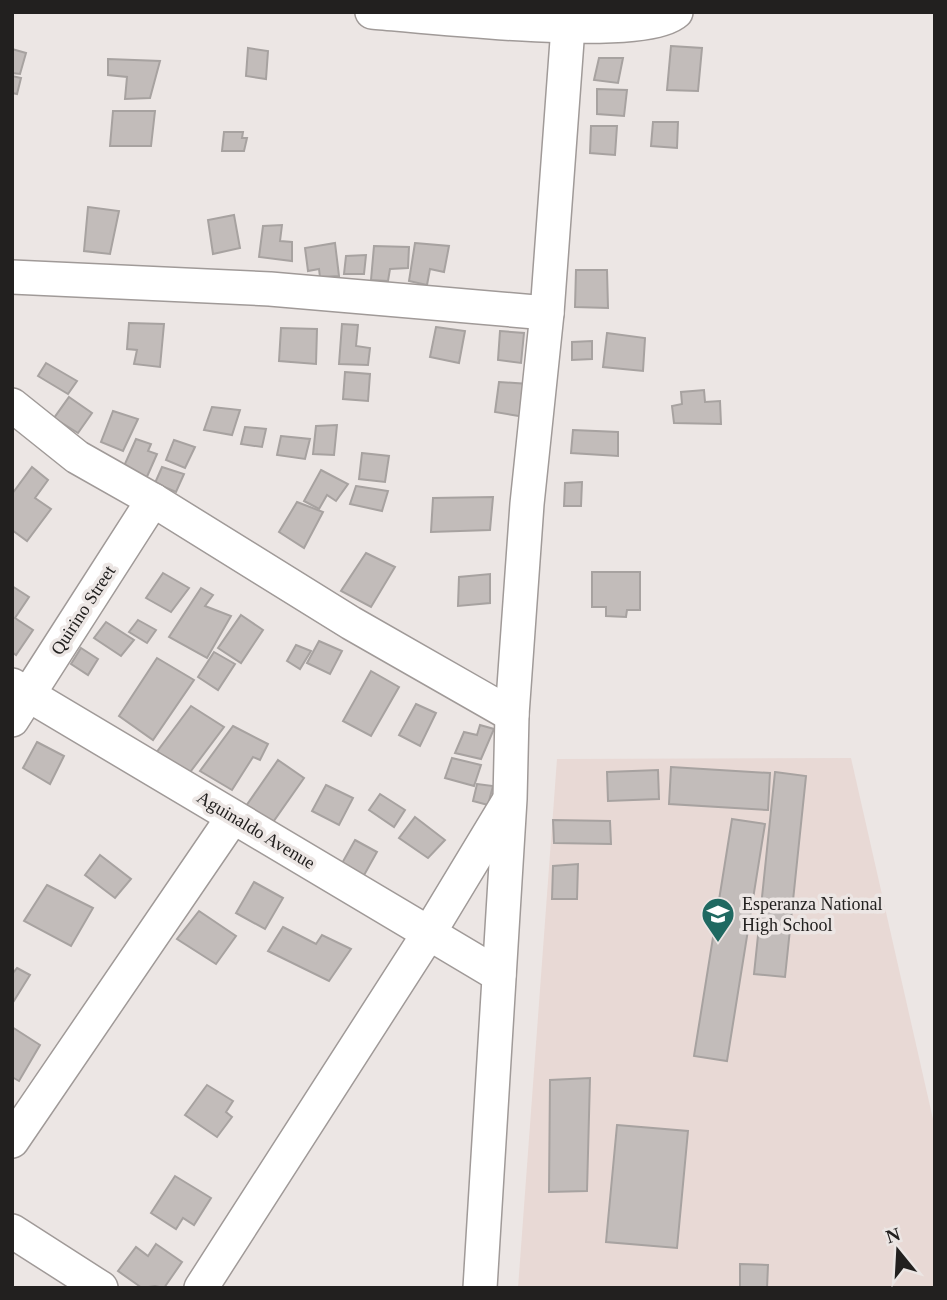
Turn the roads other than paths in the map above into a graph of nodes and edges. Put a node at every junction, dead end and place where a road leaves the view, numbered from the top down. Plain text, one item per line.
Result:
1 (372, 12) edge
2 (676, 12) edge
3 (568, 27) junction
4 (12, 277) edge
5 (547, 313) junction
6 (12, 405) edge
7 (153, 500) junction
8 (18, 700) edge
9 (512, 715) junction
10 (510, 799) junction
11 (233, 817) junction
12 (429, 933) junction
13 (499, 975) junction
14 (12, 1141) edge
15 (12, 1231) edge
16 (101, 1288) edge
17 (201, 1288) edge
18 (480, 1288) edge

1 - 3 street
2 - 3 street
3 - 5 street
4 - 5 street
5 - 9 street
6 - 7 street
7 - 8 street, Quirino Street
7 - 9 street
8 - 11 street, Aguinaldo Avenue
9 - 10 street
10 - 12 street
10 - 13 street
11 - 12 street, Aguinaldo Avenue
11 - 14 street
12 - 13 street, Aguinaldo Avenue
12 - 17 street
13 - 18 street
15 - 16 street

